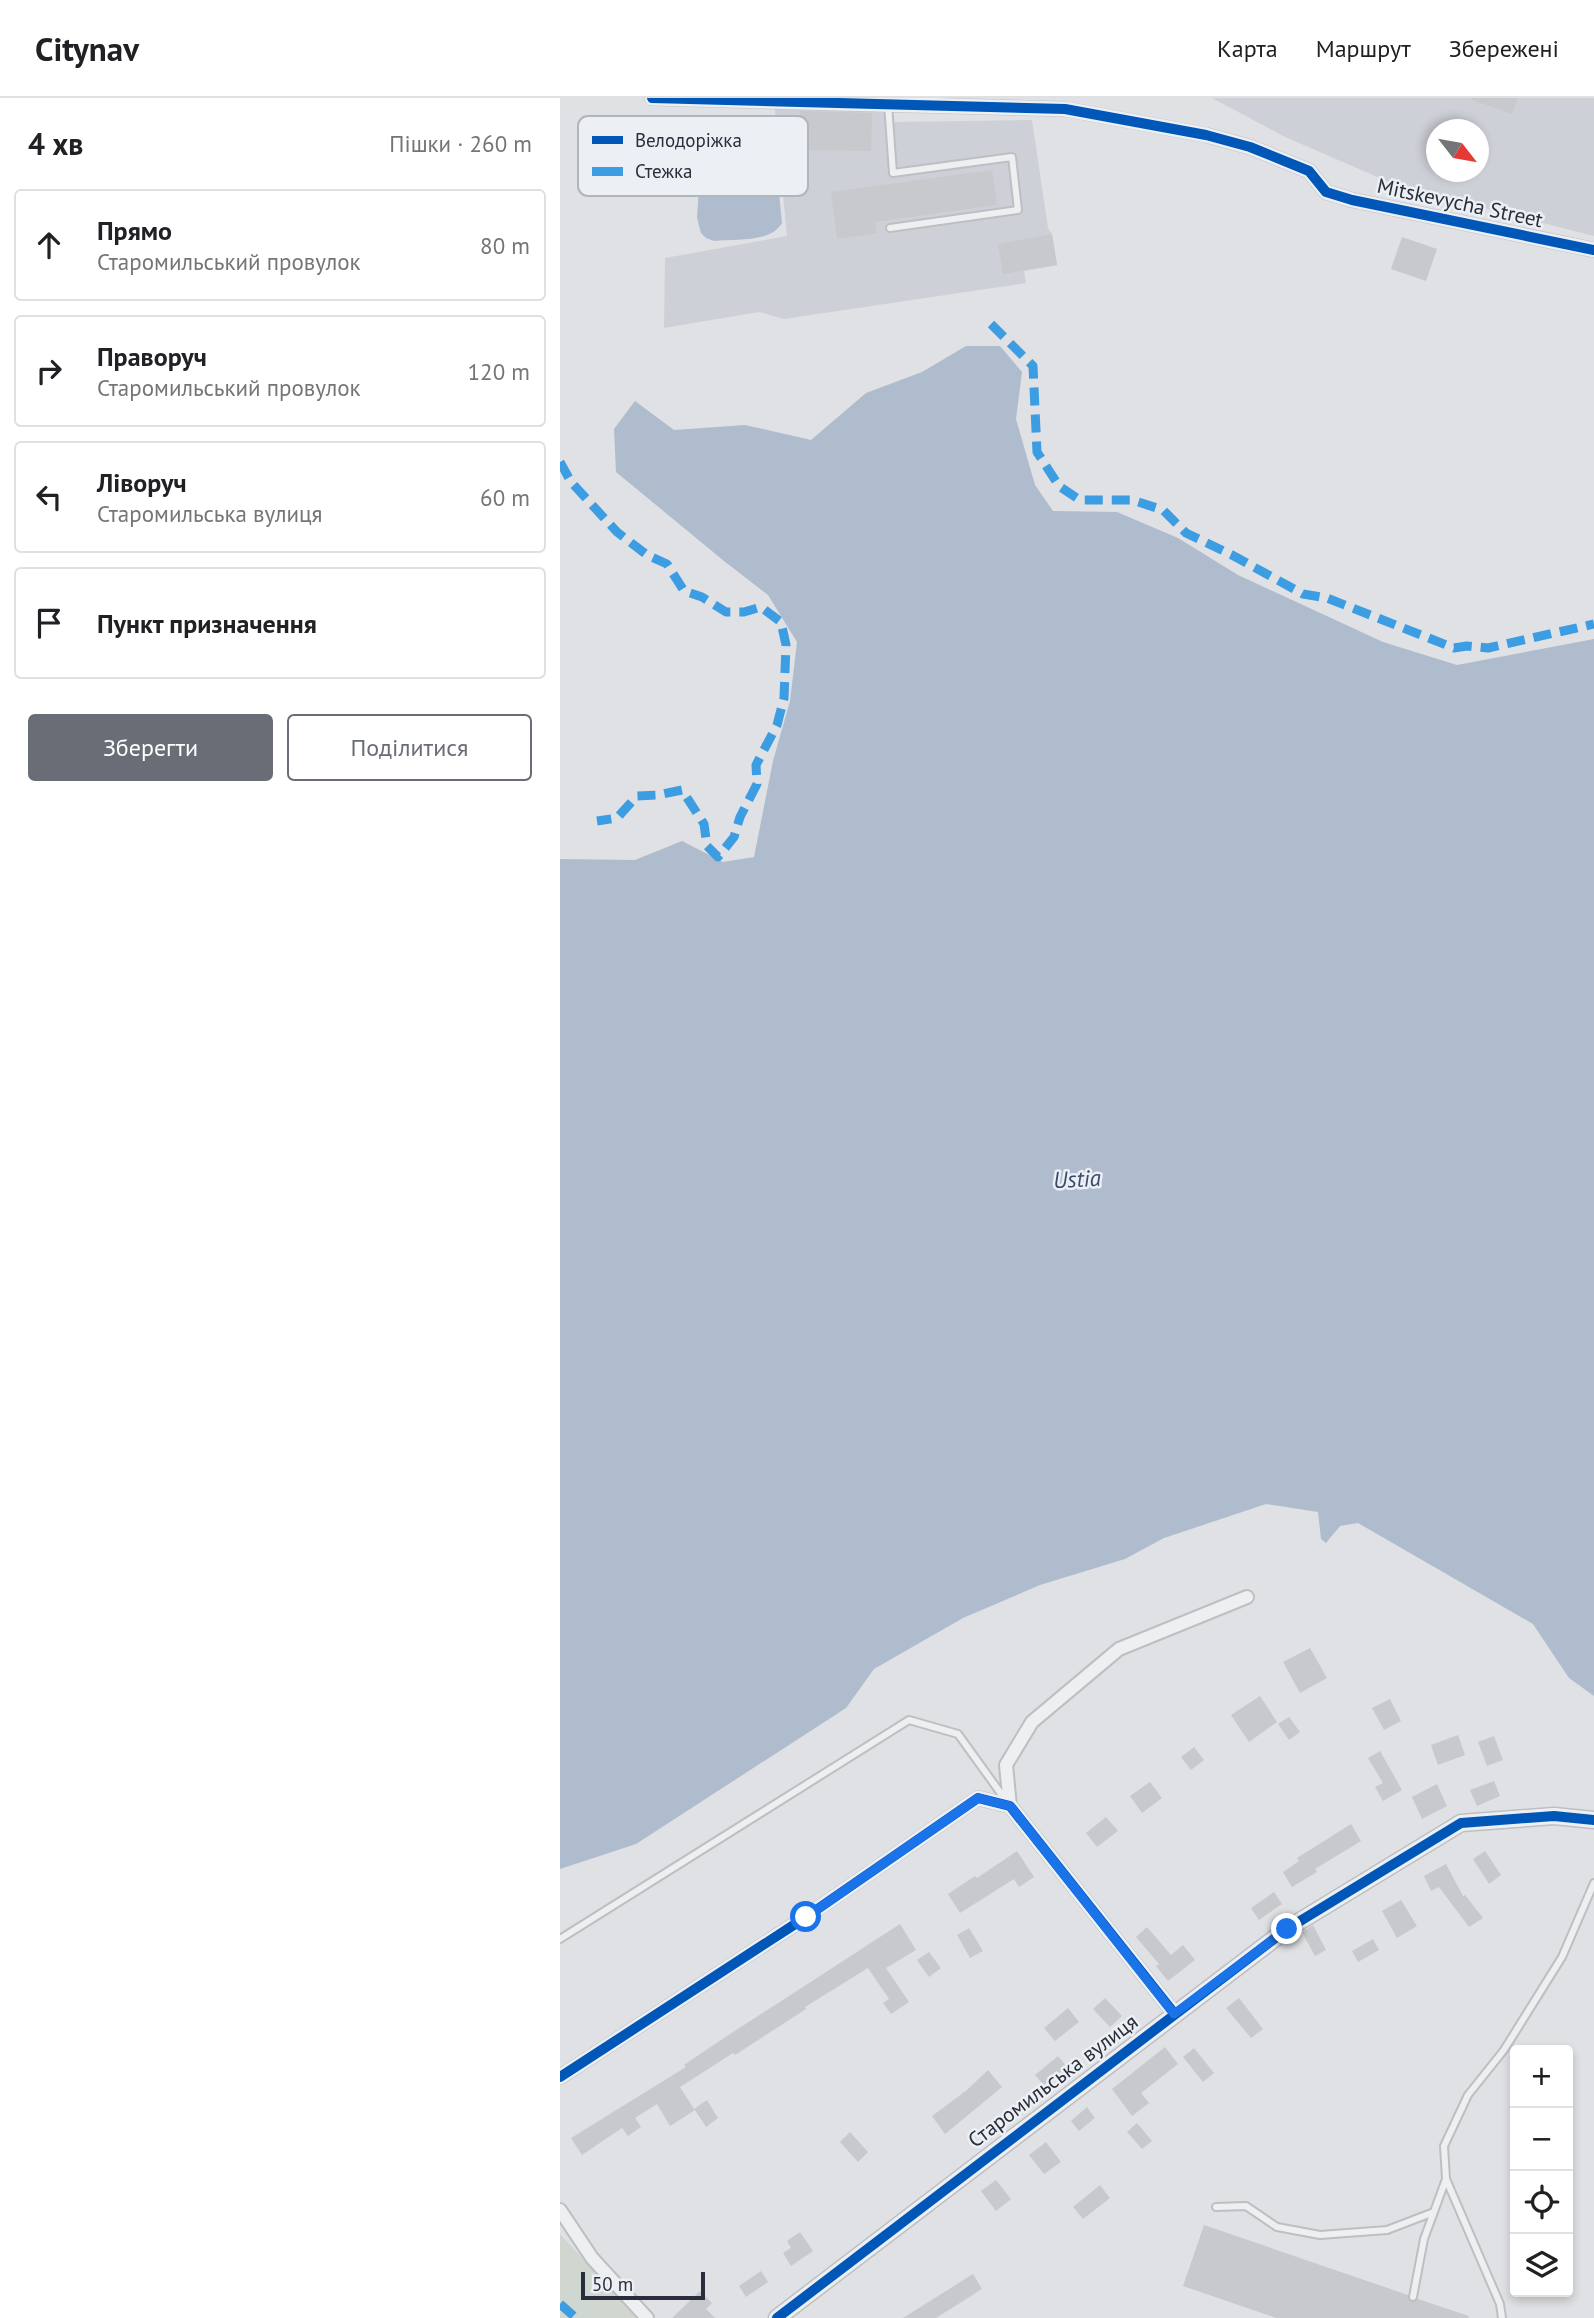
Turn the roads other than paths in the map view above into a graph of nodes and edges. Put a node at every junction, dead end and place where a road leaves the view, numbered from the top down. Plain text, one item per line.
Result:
1 (652, 98) edge
2 (888, 104) junction
3 (890, 228) dead end
4 (1594, 250) edge
5 (1247, 1597) dead end
6 (1010, 1806) junction
7 (1594, 1820) edge
8 (1594, 1883) edge
9 (560, 1939) edge
10 (1174, 2014) junction
11 (560, 2077) edge
12 (1446, 2179) junction
13 (1216, 2207) dead end
14 (560, 2210) edge
15 (1434, 2212) junction
16 (1413, 2297) dead end
17 (647, 2318) edge
18 (777, 2318) edge
19 (1502, 2318) edge

1 - 2 street, Mitskevycha Street
2 - 3 lane
2 - 4 street, Mitskevycha Street
5 - 6 street
6 - 9 lane
6 - 10 street
6 - 11 street
7 - 10 street, Старомильська вулиця
8 - 12 lane
10 - 18 street, Старомильська вулиця
12 - 15 lane
12 - 19 lane
13 - 15 lane
14 - 17 street
15 - 16 lane

